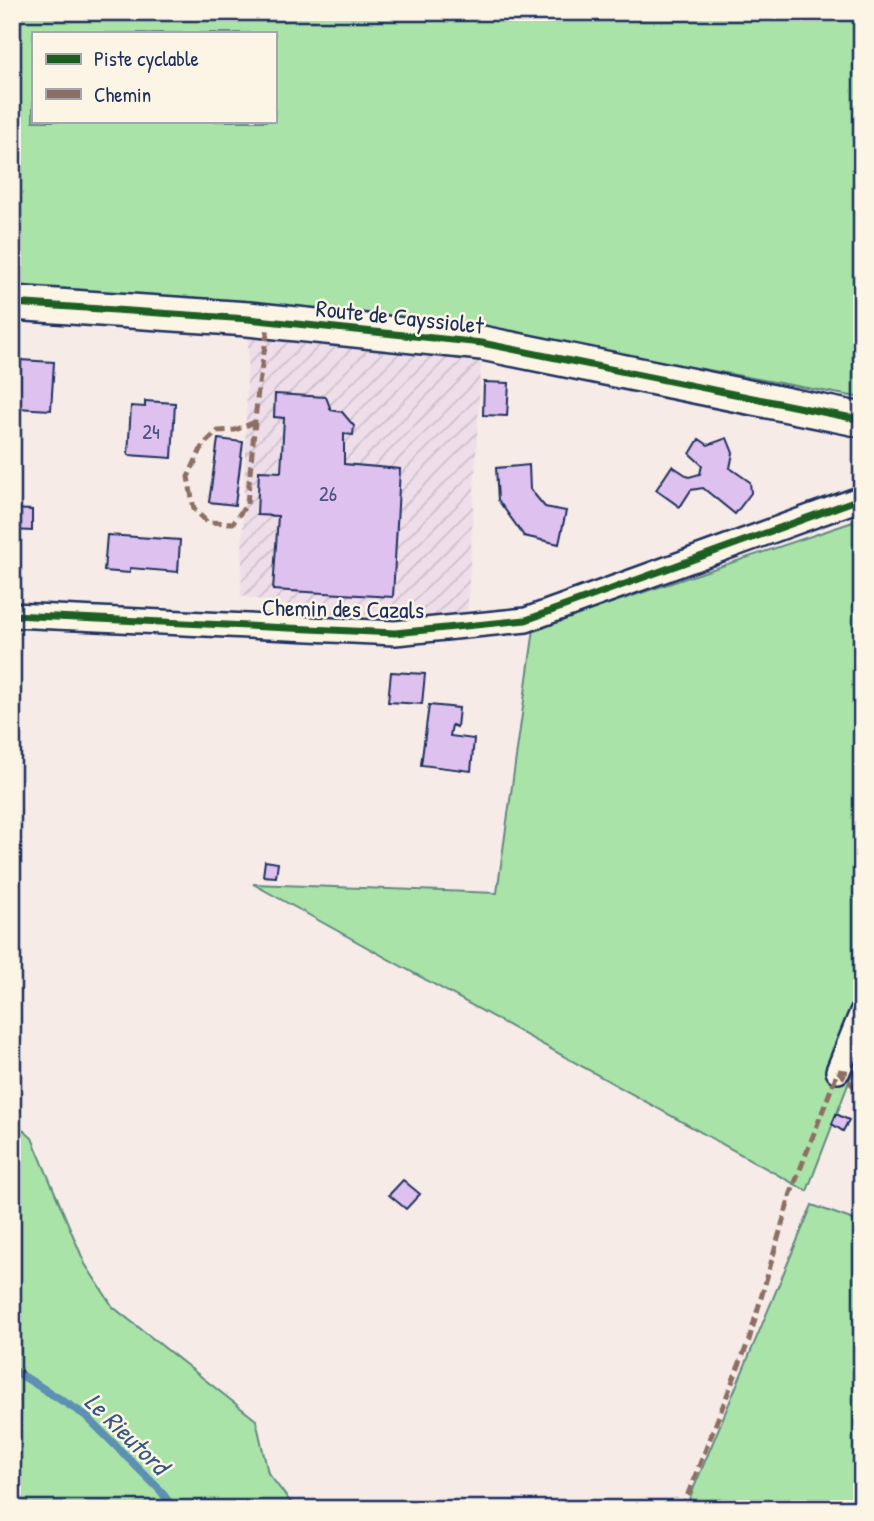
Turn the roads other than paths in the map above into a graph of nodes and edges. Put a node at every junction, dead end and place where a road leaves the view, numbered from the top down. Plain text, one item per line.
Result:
1 (12, 303) edge
2 (862, 420) edge
3 (862, 498) edge
4 (12, 615) edge
5 (862, 1012) edge
6 (838, 1071) dead end

1 - 2 street, Route de Cayssiolet
3 - 4 street, Chemin des Cazals
5 - 6 street

